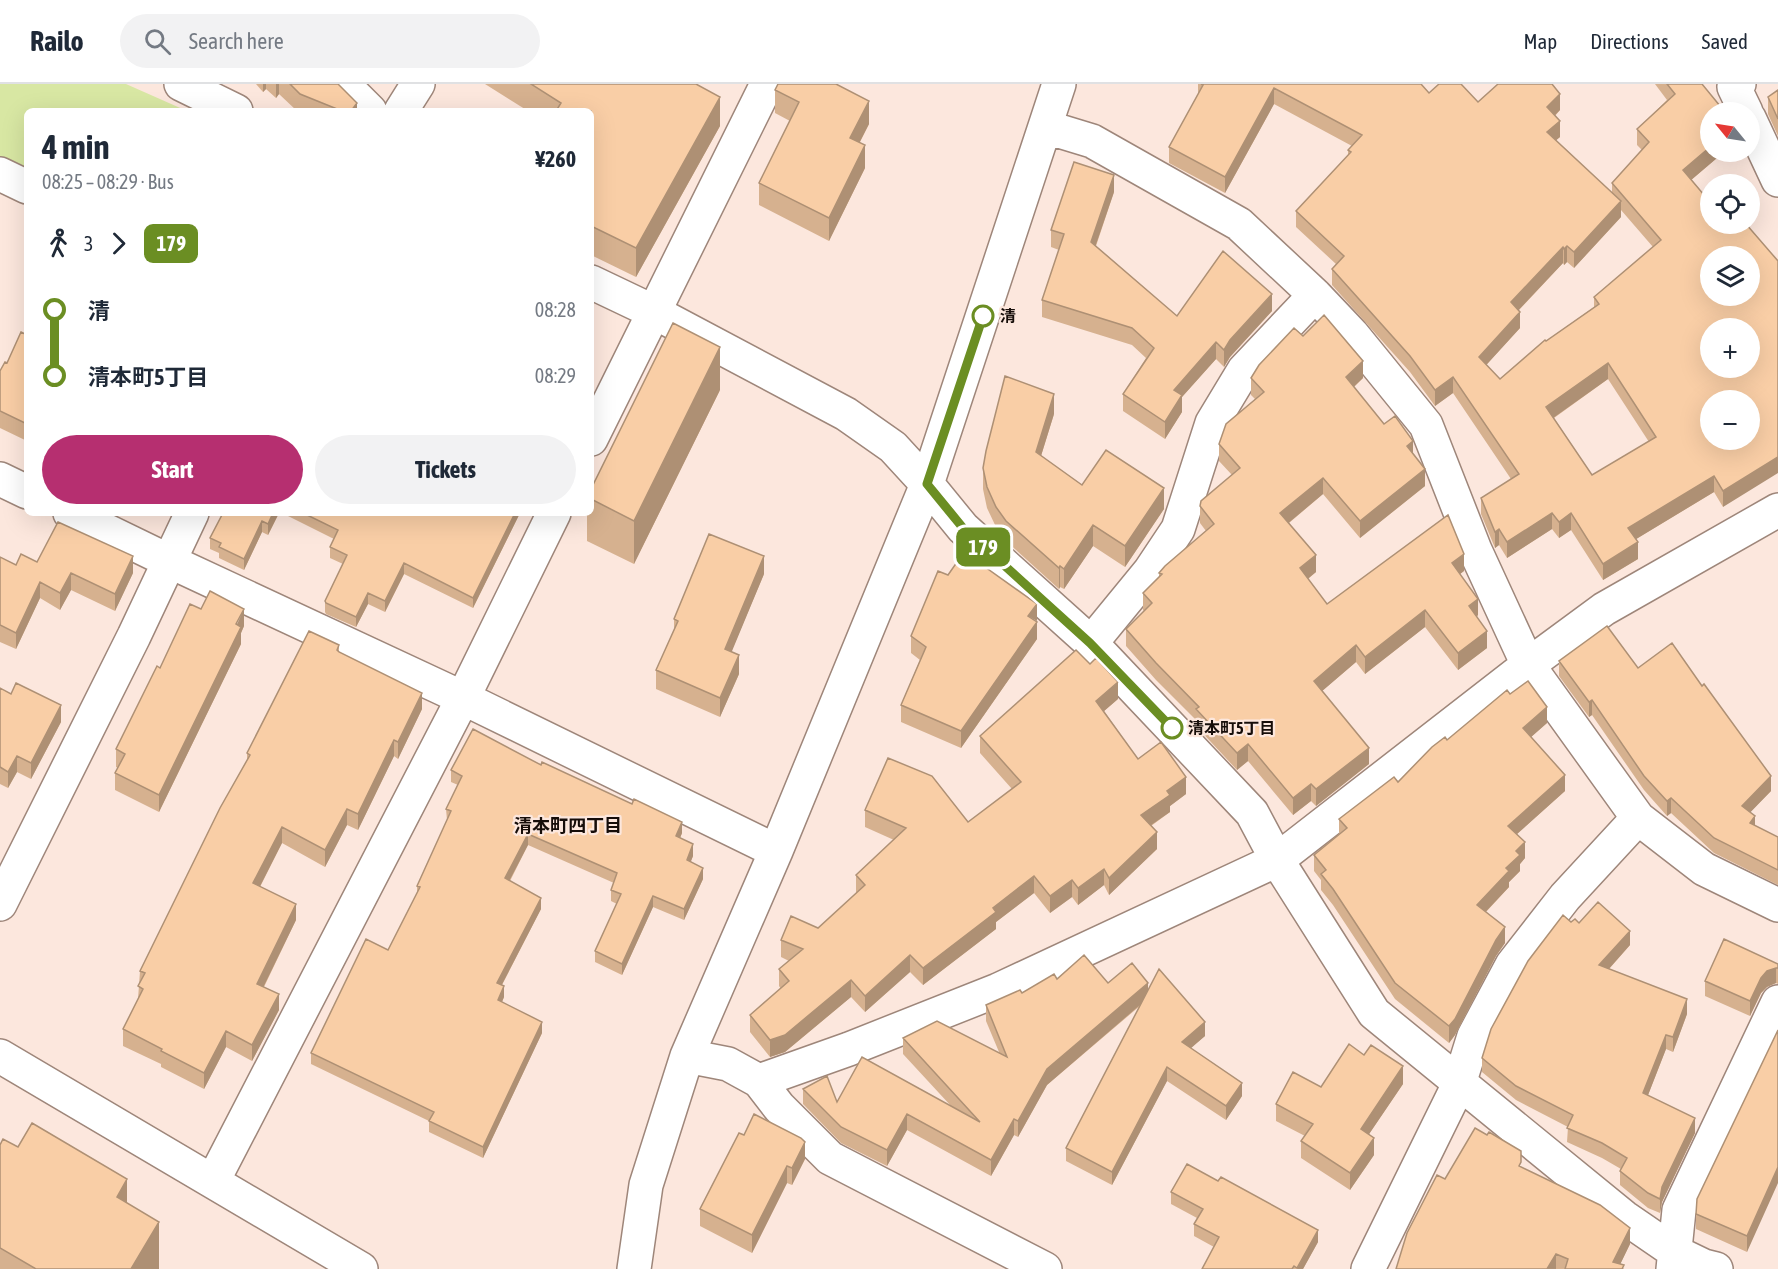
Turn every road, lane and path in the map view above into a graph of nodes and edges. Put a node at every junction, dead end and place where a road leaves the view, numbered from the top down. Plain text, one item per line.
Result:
1 (181, 84) edge
2 (343, 84) edge
3 (418, 84) edge
4 (767, 84) edge
5 (1059, 84) edge
6 (230, 108) edge
7 (367, 108) edge
8 (403, 108) edge
9 (1046, 126) junction
10 (1760, 142) edge
11 (0, 174) edge
12 (1778, 180) edge
13 (24, 186) edge
14 (594, 283) edge
15 (1315, 295) junction
16 (654, 312) junction
17 (594, 433) edge
18 (0, 479) edge
19 (927, 484) junction
20 (24, 491) edge
21 (1778, 510) edge
22 (76, 516) edge
23 (191, 516) edge
24 (553, 516) edge
25 (169, 561) junction
26 (1090, 643) junction
27 (1528, 664) junction
28 (463, 698) junction
29 (1638, 818) junction
30 (776, 850) junction
31 (1277, 860) junction
32 (0, 904) edge
33 (1778, 905) edge
34 (1778, 1002) edge
35 (0, 1056) edge
36 (687, 1056) junction
37 (759, 1081) junction
38 (1459, 1083) junction
39 (213, 1181) junction
40 (1674, 1260) edge
41 (361, 1269) edge
42 (634, 1269) edge
43 (1045, 1269) edge
44 (1368, 1269) edge
45 (1716, 1269) edge

1 - 6 street
2 - 7 street
3 - 8 street
4 - 16 street
5 - 9 street
9 - 15 street
9 - 19 street
10 - 12 street
11 - 13 street
14 - 16 street
15 - 26 street
15 - 27 street
16 - 17 street
16 - 19 street
18 - 20 street
19 - 26 street
19 - 30 street
21 - 27 street
22 - 25 street
23 - 25 street
24 - 28 street
25 - 28 street
25 - 32 street
26 - 31 street
27 - 29 street
27 - 31 street
28 - 30 street
28 - 39 street
29 - 33 street
29 - 38 street
30 - 36 street
31 - 37 street
31 - 38 street
34 - 40 street
35 - 39 street
36 - 37 street
36 - 42 street
37 - 43 street
38 - 40 street
38 - 44 street
39 - 41 street
40 - 45 street

